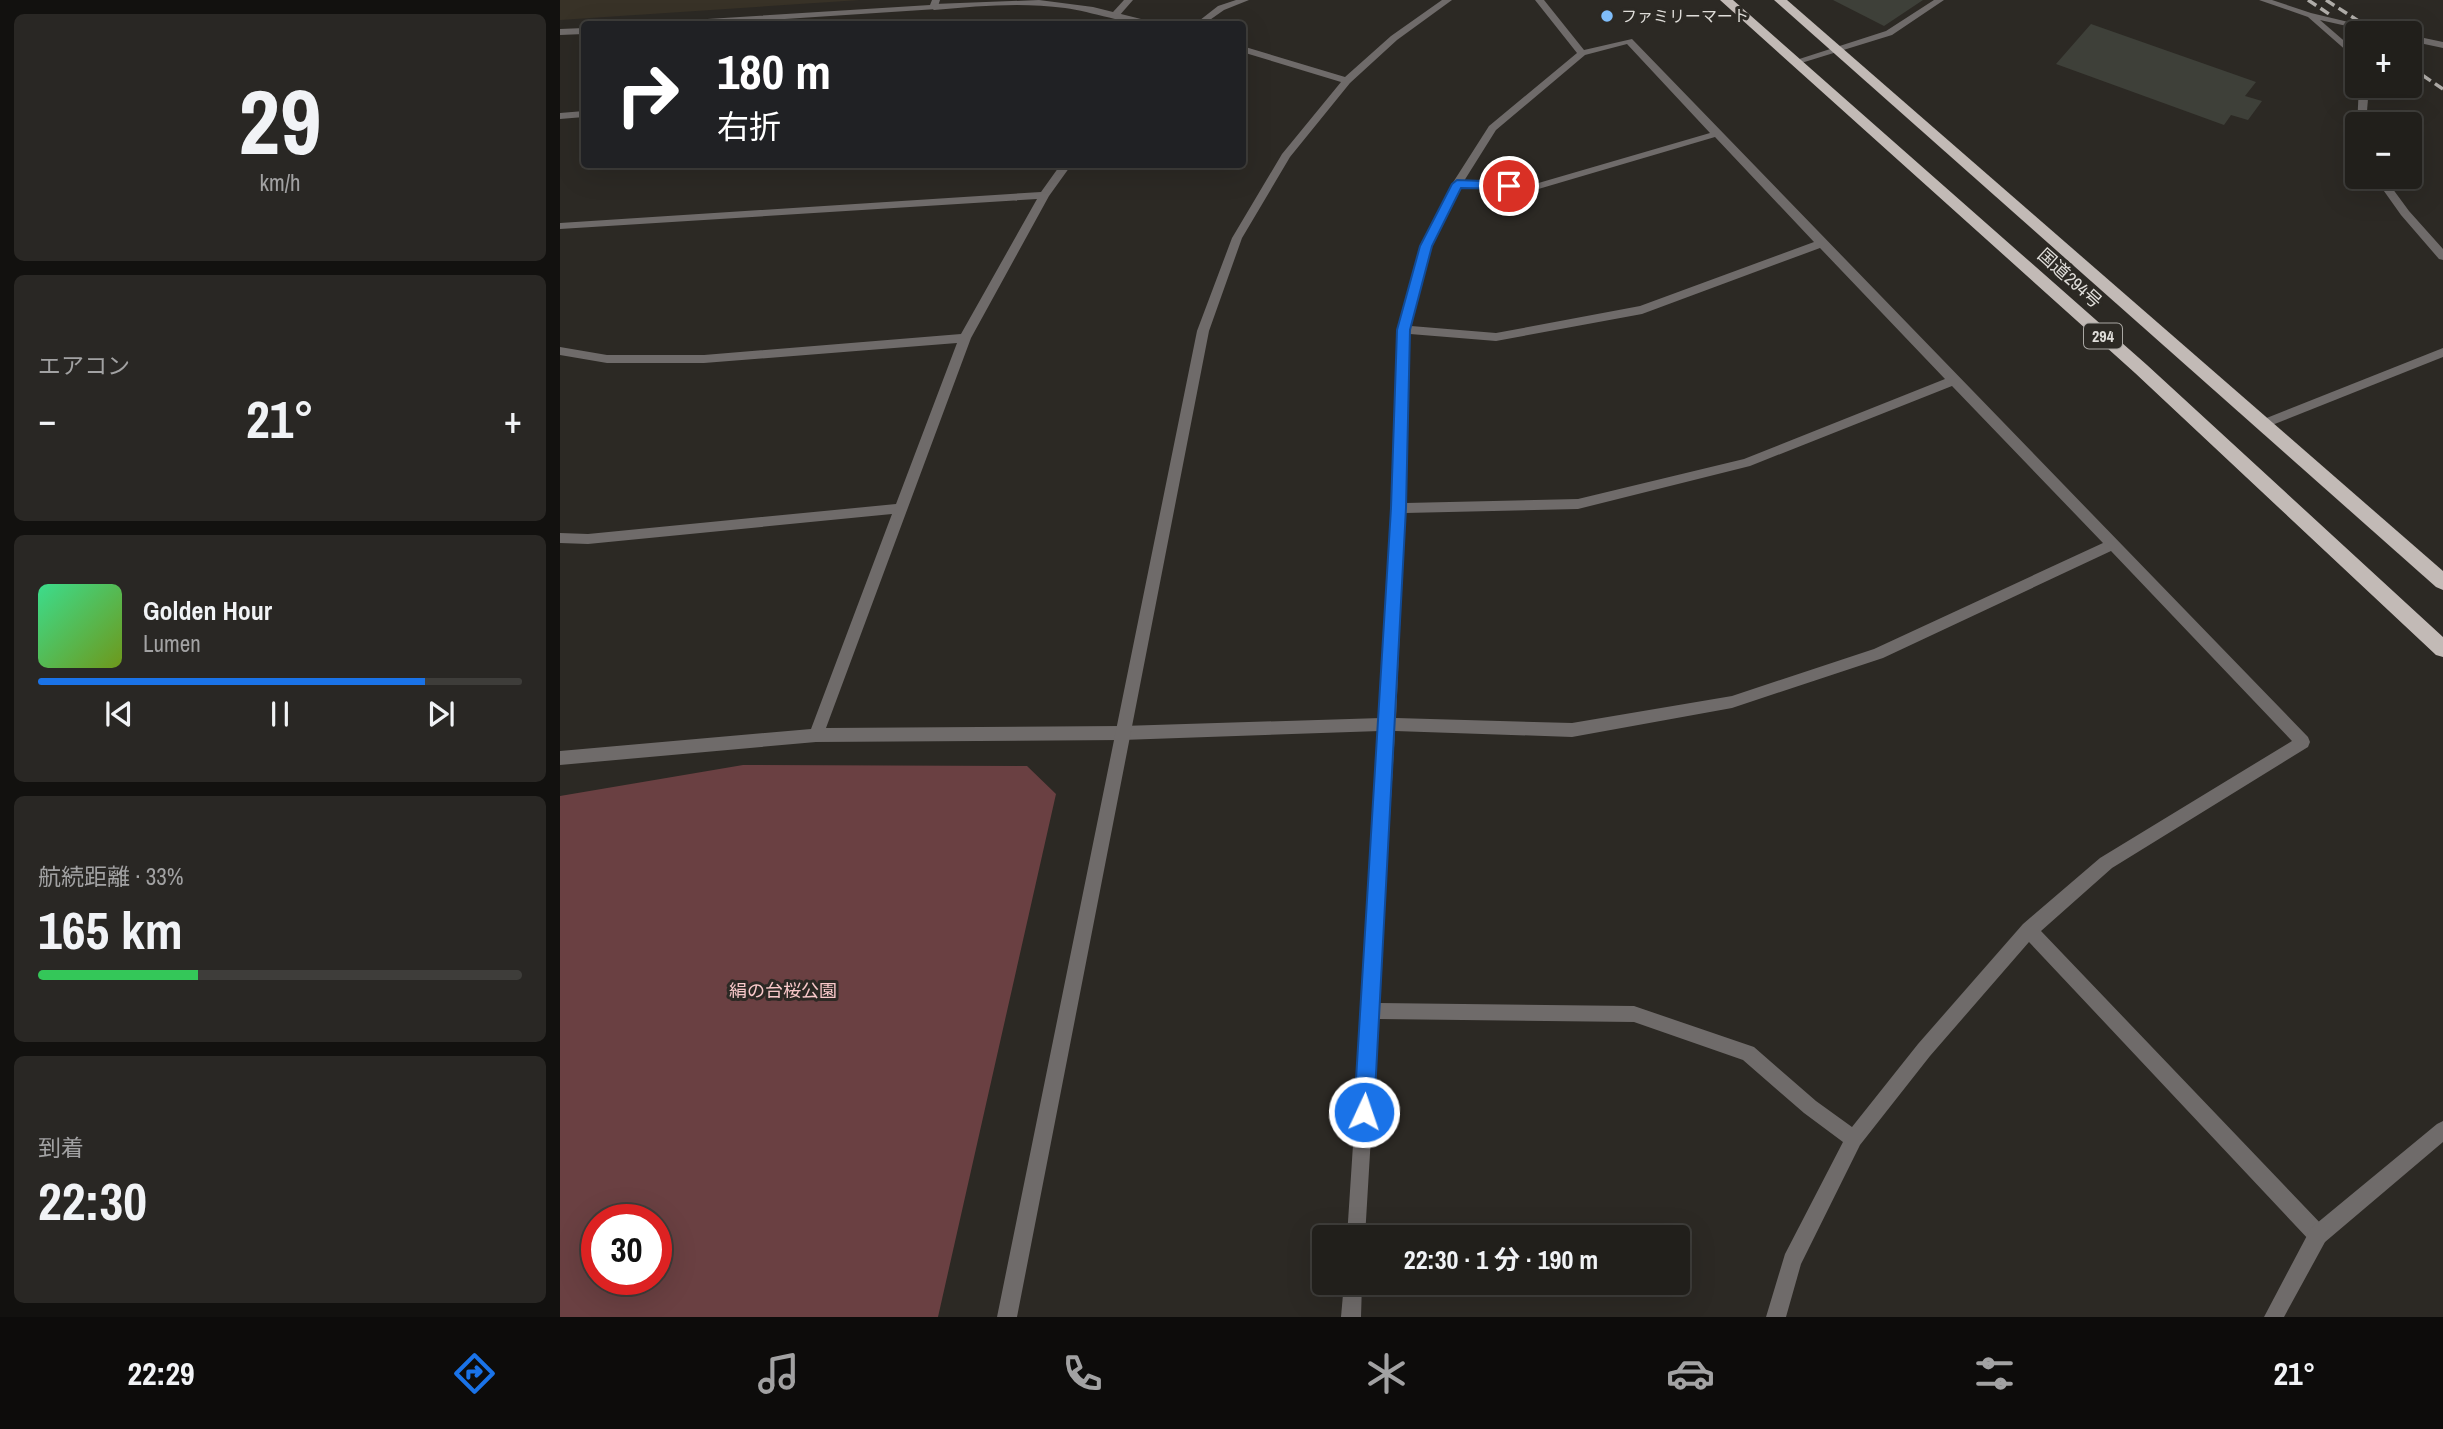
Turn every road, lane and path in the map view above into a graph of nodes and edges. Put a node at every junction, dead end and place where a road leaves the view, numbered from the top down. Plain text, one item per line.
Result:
1 (1129, 0) edge
2 (1245, 0) edge
3 (1448, 0) edge
4 (1539, 0) edge
5 (1726, 0) edge
6 (1780, 0) edge
7 (1940, 0) edge
8 (2263, 0) edge
9 (935, 4) edge
10 (1116, 14) junction
11 (2309, 15) junction
12 (714, 21) edge
13 (1145, 21) edge
14 (1203, 21) edge
15 (2345, 23) edge
16 (581, 31) edge
17 (560, 32) edge
18 (2422, 41) edge
19 (2345, 46) edge
20 (2443, 46) edge
21 (1835, 49) junction
22 (1246, 50) edge
23 (1582, 53) junction
24 (1795, 62) junction
25 (1347, 81) junction
26 (581, 114) edge
27 (560, 116) edge
28 (1716, 134) junction
29 (1064, 168) edge
30 (1457, 184) junction
31 (2388, 189) edge
32 (1044, 195) junction
33 (560, 226) edge
34 (1820, 244) junction
35 (2443, 256) edge
36 (1404, 330) junction
37 (965, 338) junction
38 (560, 351) edge
39 (2443, 352) edge
40 (1955, 380) junction
41 (2263, 424) junction
42 (903, 508) junction
43 (1399, 508) junction
44 (560, 538) edge
45 (2113, 544) junction
46 (2443, 582) edge
47 (2443, 649) edge
48 (1388, 724) junction
49 (1122, 733) junction
50 (816, 735) junction
51 (560, 758) edge
52 (2029, 930) junction
53 (1370, 1011) junction
54 (2443, 1130) edge
55 (1854, 1139) junction
56 (1357, 1225) edge
57 (2318, 1235) junction
58 (1352, 1295) edge
59 (1007, 1317) edge
60 (1351, 1317) edge
61 (1776, 1317) edge
62 (2274, 1317) edge

1 - 10 street
2 - 14 street
3 - 25 street
4 - 23 street
5 - 24 highway, 国道294号 / 294
6 - 21 highway, 国道294号 / 294
7 - 21 street
8 - 11 street
9 - 10 street
9 - 12 street
10 - 13 street
11 - 15 street
11 - 19 street
16 - 17 street
18 - 20 street
21 - 24 street
21 - 41 highway, 国道294号 / 294
22 - 25 street
23 - 28 street
23 - 30 street
24 - 47 highway, 国道294号 / 294
25 - 49 street
26 - 27 street
28 - 30 street
28 - 34 street
29 - 32 street
30 - 36 street
31 - 35 street
32 - 33 street
32 - 37 street
34 - 36 street
34 - 40 street
36 - 43 street
37 - 38 street
37 - 42 street
39 - 41 street
40 - 43 street
40 - 45 street
41 - 46 highway, 国道294号 / 294
42 - 44 street
42 - 50 street
43 - 48 street
45 - 48 street
45 - 52 street
48 - 49 street
48 - 53 street
49 - 50 street
49 - 59 street
50 - 51 street
52 - 55 street
52 - 57 street
53 - 55 street
53 - 56 street
54 - 57 street
55 - 61 street
57 - 62 street
58 - 60 street

